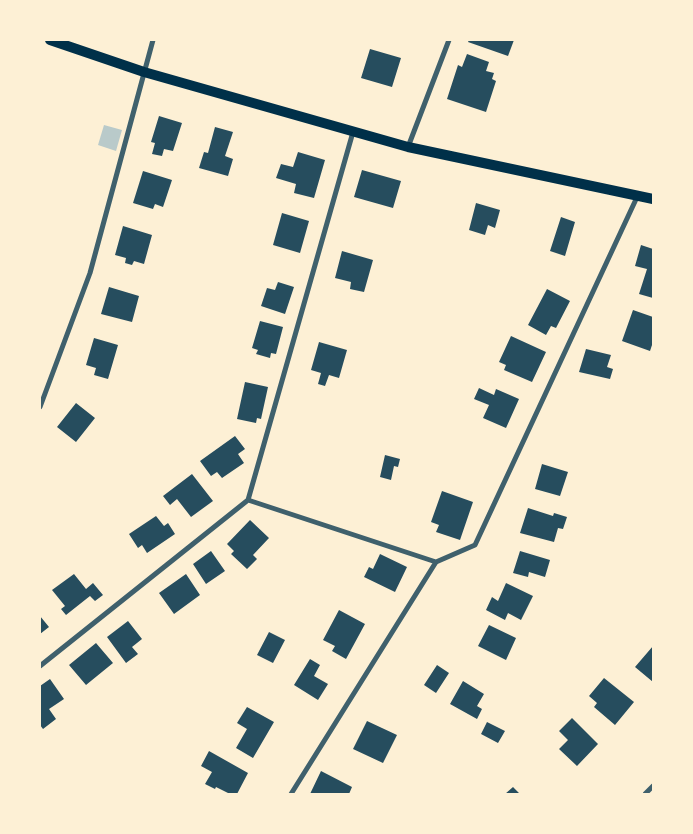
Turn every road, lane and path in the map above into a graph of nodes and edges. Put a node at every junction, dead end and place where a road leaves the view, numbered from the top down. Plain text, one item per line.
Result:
1 (50, 40) edge
2 (153, 40) edge
3 (449, 40) edge
4 (144, 72) junction
5 (353, 132) junction
6 (408, 147) junction
7 (638, 195) junction
8 (653, 199) edge
9 (40, 407) edge
10 (248, 500) junction
11 (436, 562) junction
12 (40, 666) edge
13 (653, 786) edge
14 (291, 794) edge
15 (645, 794) edge

1 - 4 main road
2 - 4 street
3 - 6 street
4 - 5 main road
4 - 9 street
5 - 6 main road
5 - 10 street
6 - 7 main road
7 - 8 main road
7 - 11 street
10 - 11 street
10 - 12 street
11 - 14 street
13 - 15 street

